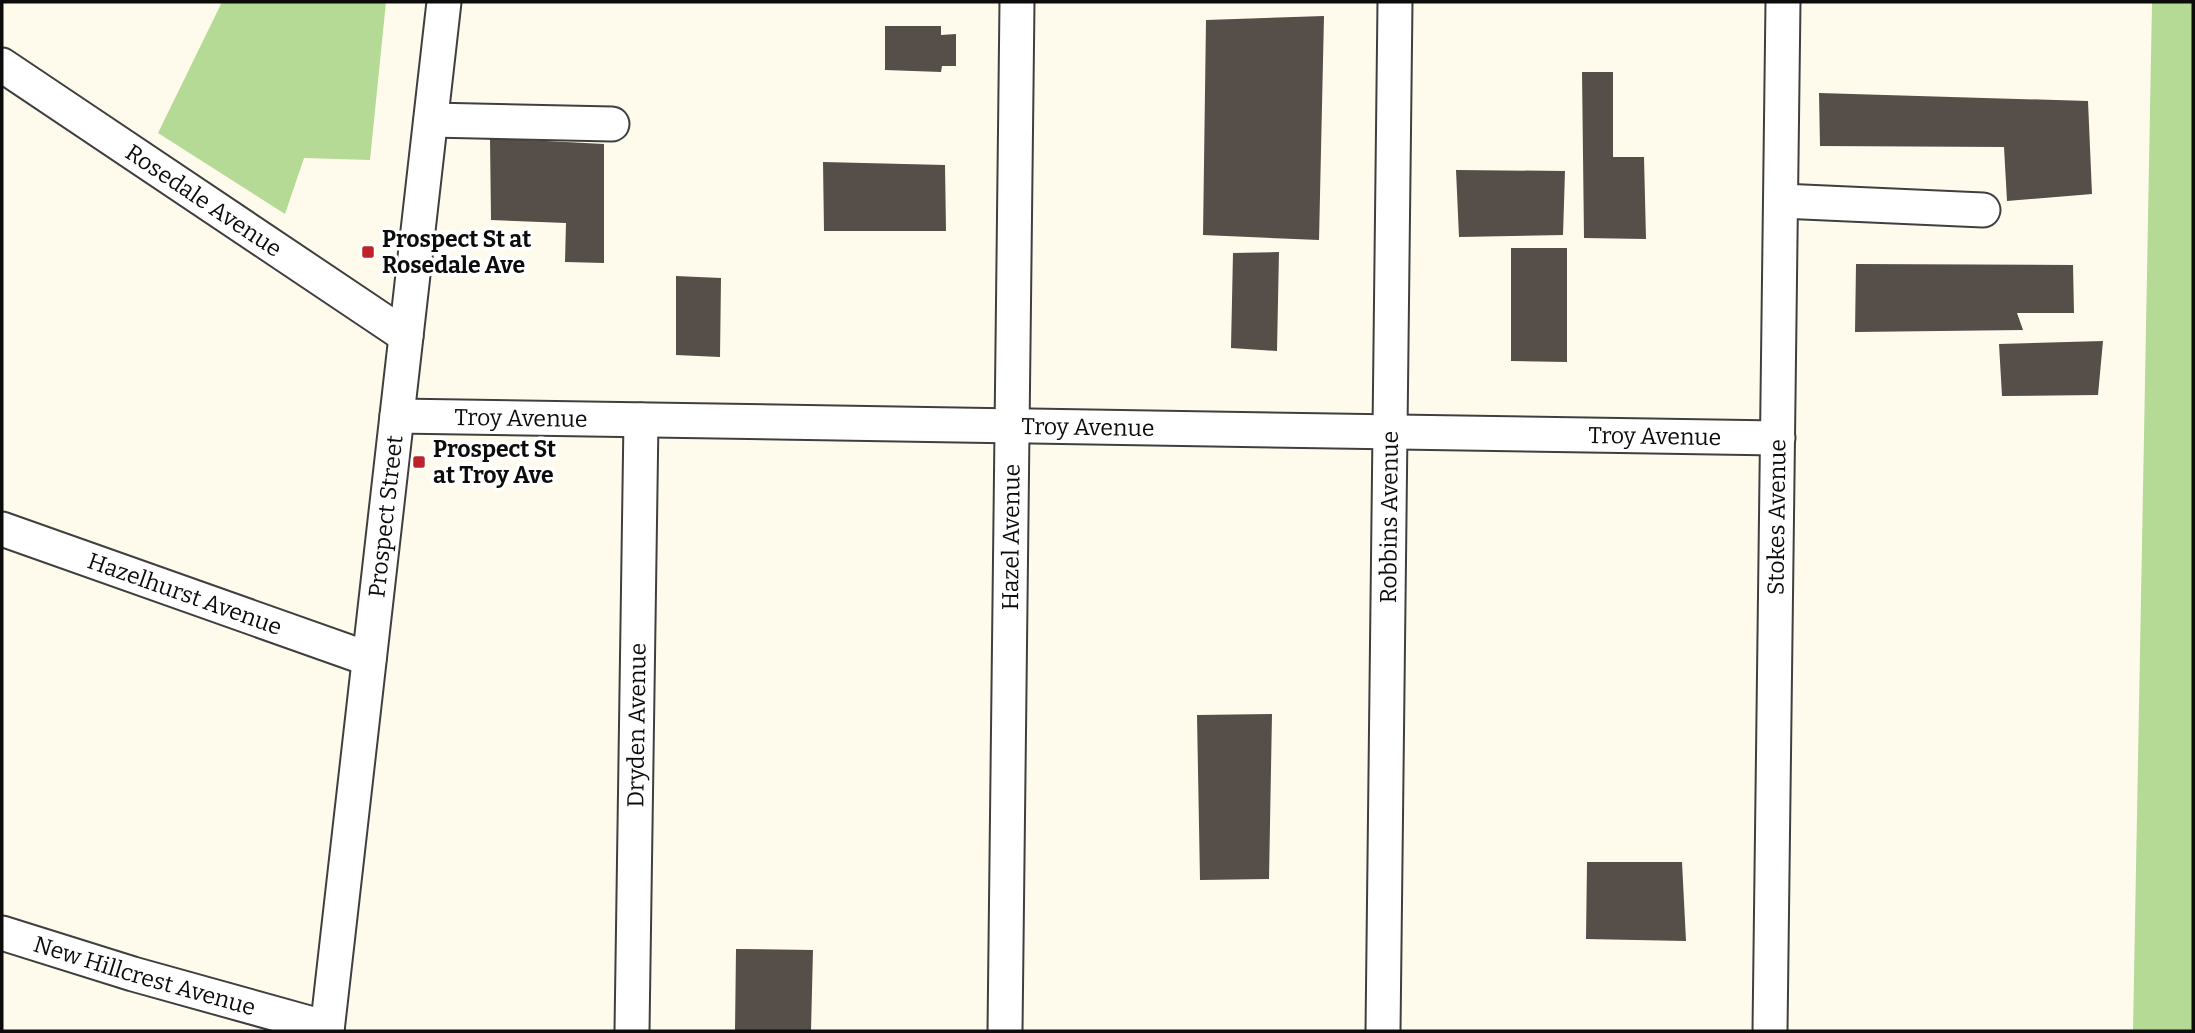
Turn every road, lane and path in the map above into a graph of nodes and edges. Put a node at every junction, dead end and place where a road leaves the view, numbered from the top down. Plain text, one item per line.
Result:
1 (444, 2) edge
2 (1017, 2) edge
3 (1395, 2) edge
4 (1783, 2) edge
5 (2, 65) edge
6 (431, 120) junction
7 (612, 124) dead end
8 (1781, 201) junction
9 (1983, 210) dead end
10 (406, 336) junction
11 (397, 416) junction
12 (641, 419) junction
13 (1012, 426) junction
14 (1390, 432) junction
15 (1778, 438) junction
16 (2, 529) edge
17 (369, 659) junction
18 (2, 933) edge
19 (327, 1029) edge
20 (632, 1031) edge
21 (1005, 1031) edge
22 (1383, 1031) edge
23 (1770, 1031) edge

1 - 6 street, Prospect Street
2 - 13 street, Hazel Avenue
3 - 14 street, Robbins Avenue
4 - 8 street, Stokes Avenue
5 - 10 street, Rosedale Avenue
6 - 7 street
6 - 10 street, Prospect Street
8 - 9 street
8 - 15 street, Stokes Avenue
10 - 11 street, Prospect Street
11 - 12 street, Troy Avenue
11 - 17 street, Prospect Street
12 - 13 street, Troy Avenue
12 - 20 street, Dryden Avenue
13 - 14 street, Troy Avenue
13 - 21 street, Hazel Avenue
14 - 15 street, Troy Avenue
14 - 22 street, Robbins Avenue
15 - 23 street, Stokes Avenue
16 - 17 street, Hazelhurst Avenue
17 - 19 street, Prospect Street
18 - 19 street, New Hillcrest Avenue

